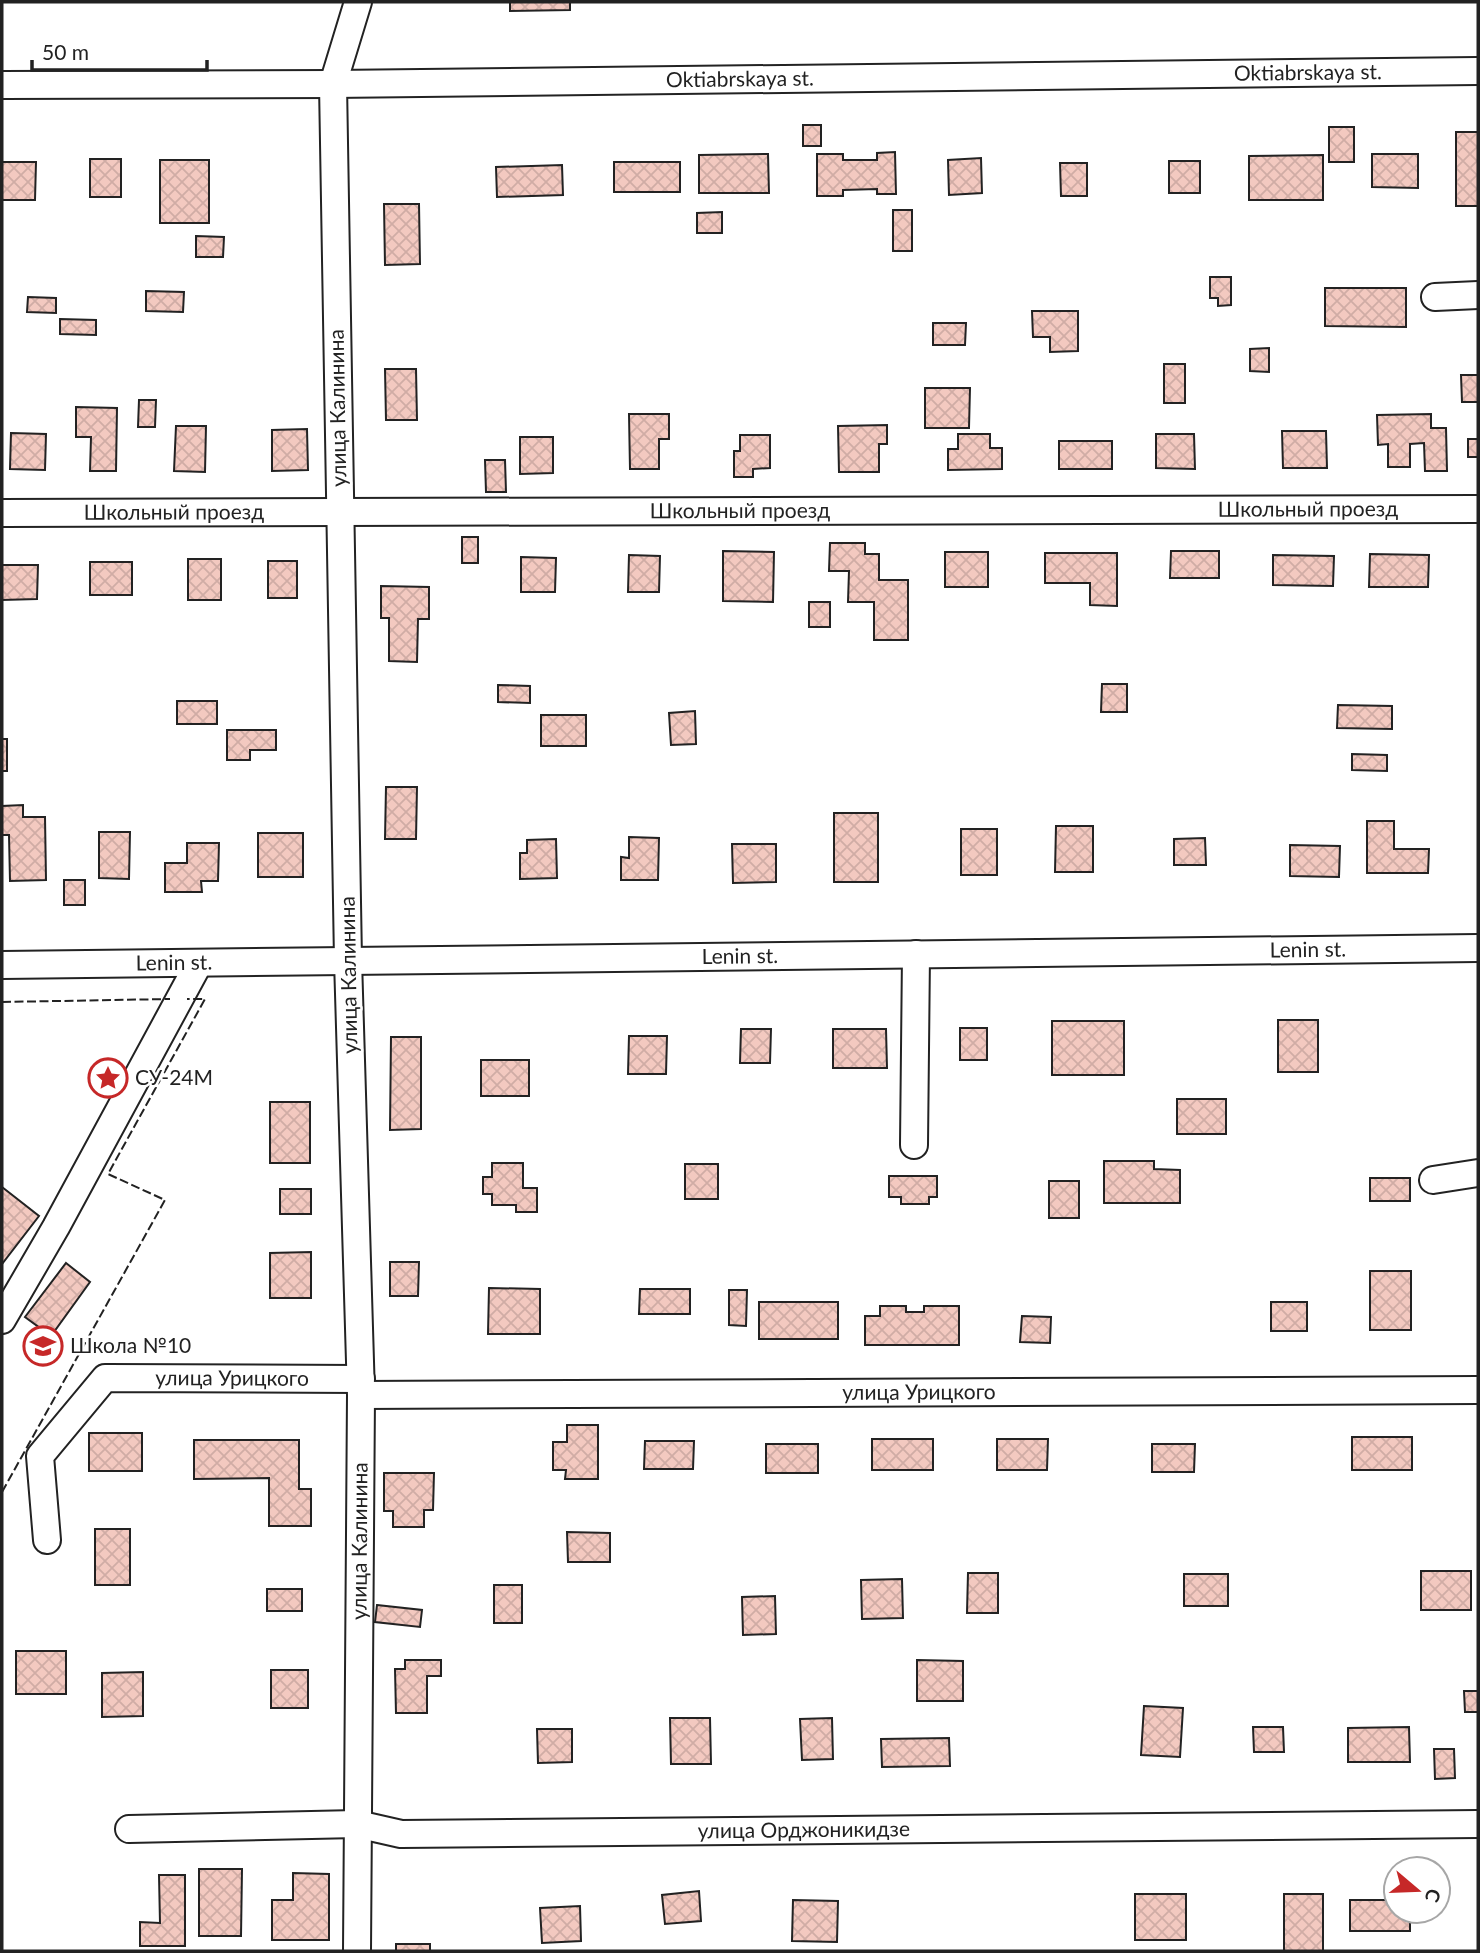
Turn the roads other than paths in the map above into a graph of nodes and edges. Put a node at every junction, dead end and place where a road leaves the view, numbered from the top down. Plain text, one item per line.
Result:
1 (358, 2) edge
2 (1478, 71) edge
3 (333, 84) junction
4 (2, 85) edge
5 (1478, 295) edge
6 (1435, 297) dead end
7 (1478, 509) edge
8 (340, 511) junction
9 (2, 513) edge
10 (1478, 948) edge
11 (916, 954) junction
12 (348, 960) junction
13 (199, 963) junction
14 (2, 965) edge
15 (914, 1145) dead end
16 (1478, 1173) edge
17 (1433, 1180) dead end
18 (2, 1321) edge
19 (361, 1387) junction
20 (1478, 1390) edge
21 (47, 1540) dead end
22 (357, 1824) junction
23 (1478, 1824) edge
24 (129, 1829) dead end
25 (357, 1951) edge

1 - 3 street, улица Калинина
2 - 3 street, Oktiabrskaya st.
3 - 4 street, Oktiabrskaya st.
3 - 8 street, улица Калинина
5 - 6 street
7 - 8 street, Школьный проезд
8 - 9 street, Школьный проезд
8 - 12 street, улица Калинина
10 - 11 street, Lenin st.
11 - 12 street, Lenin st.
11 - 15 street
12 - 13 street, Lenin st.
12 - 19 street, улица Калинина
13 - 14 street, Lenin st.
13 - 18 street
16 - 17 street
19 - 20 street, улица Урицкого
19 - 21 street, улица Урицкого
19 - 22 street, улица Калинина
22 - 23 street, улица Орджоникидзе
22 - 24 street, улица Орджоникидзе
22 - 25 street, улица Калинина

